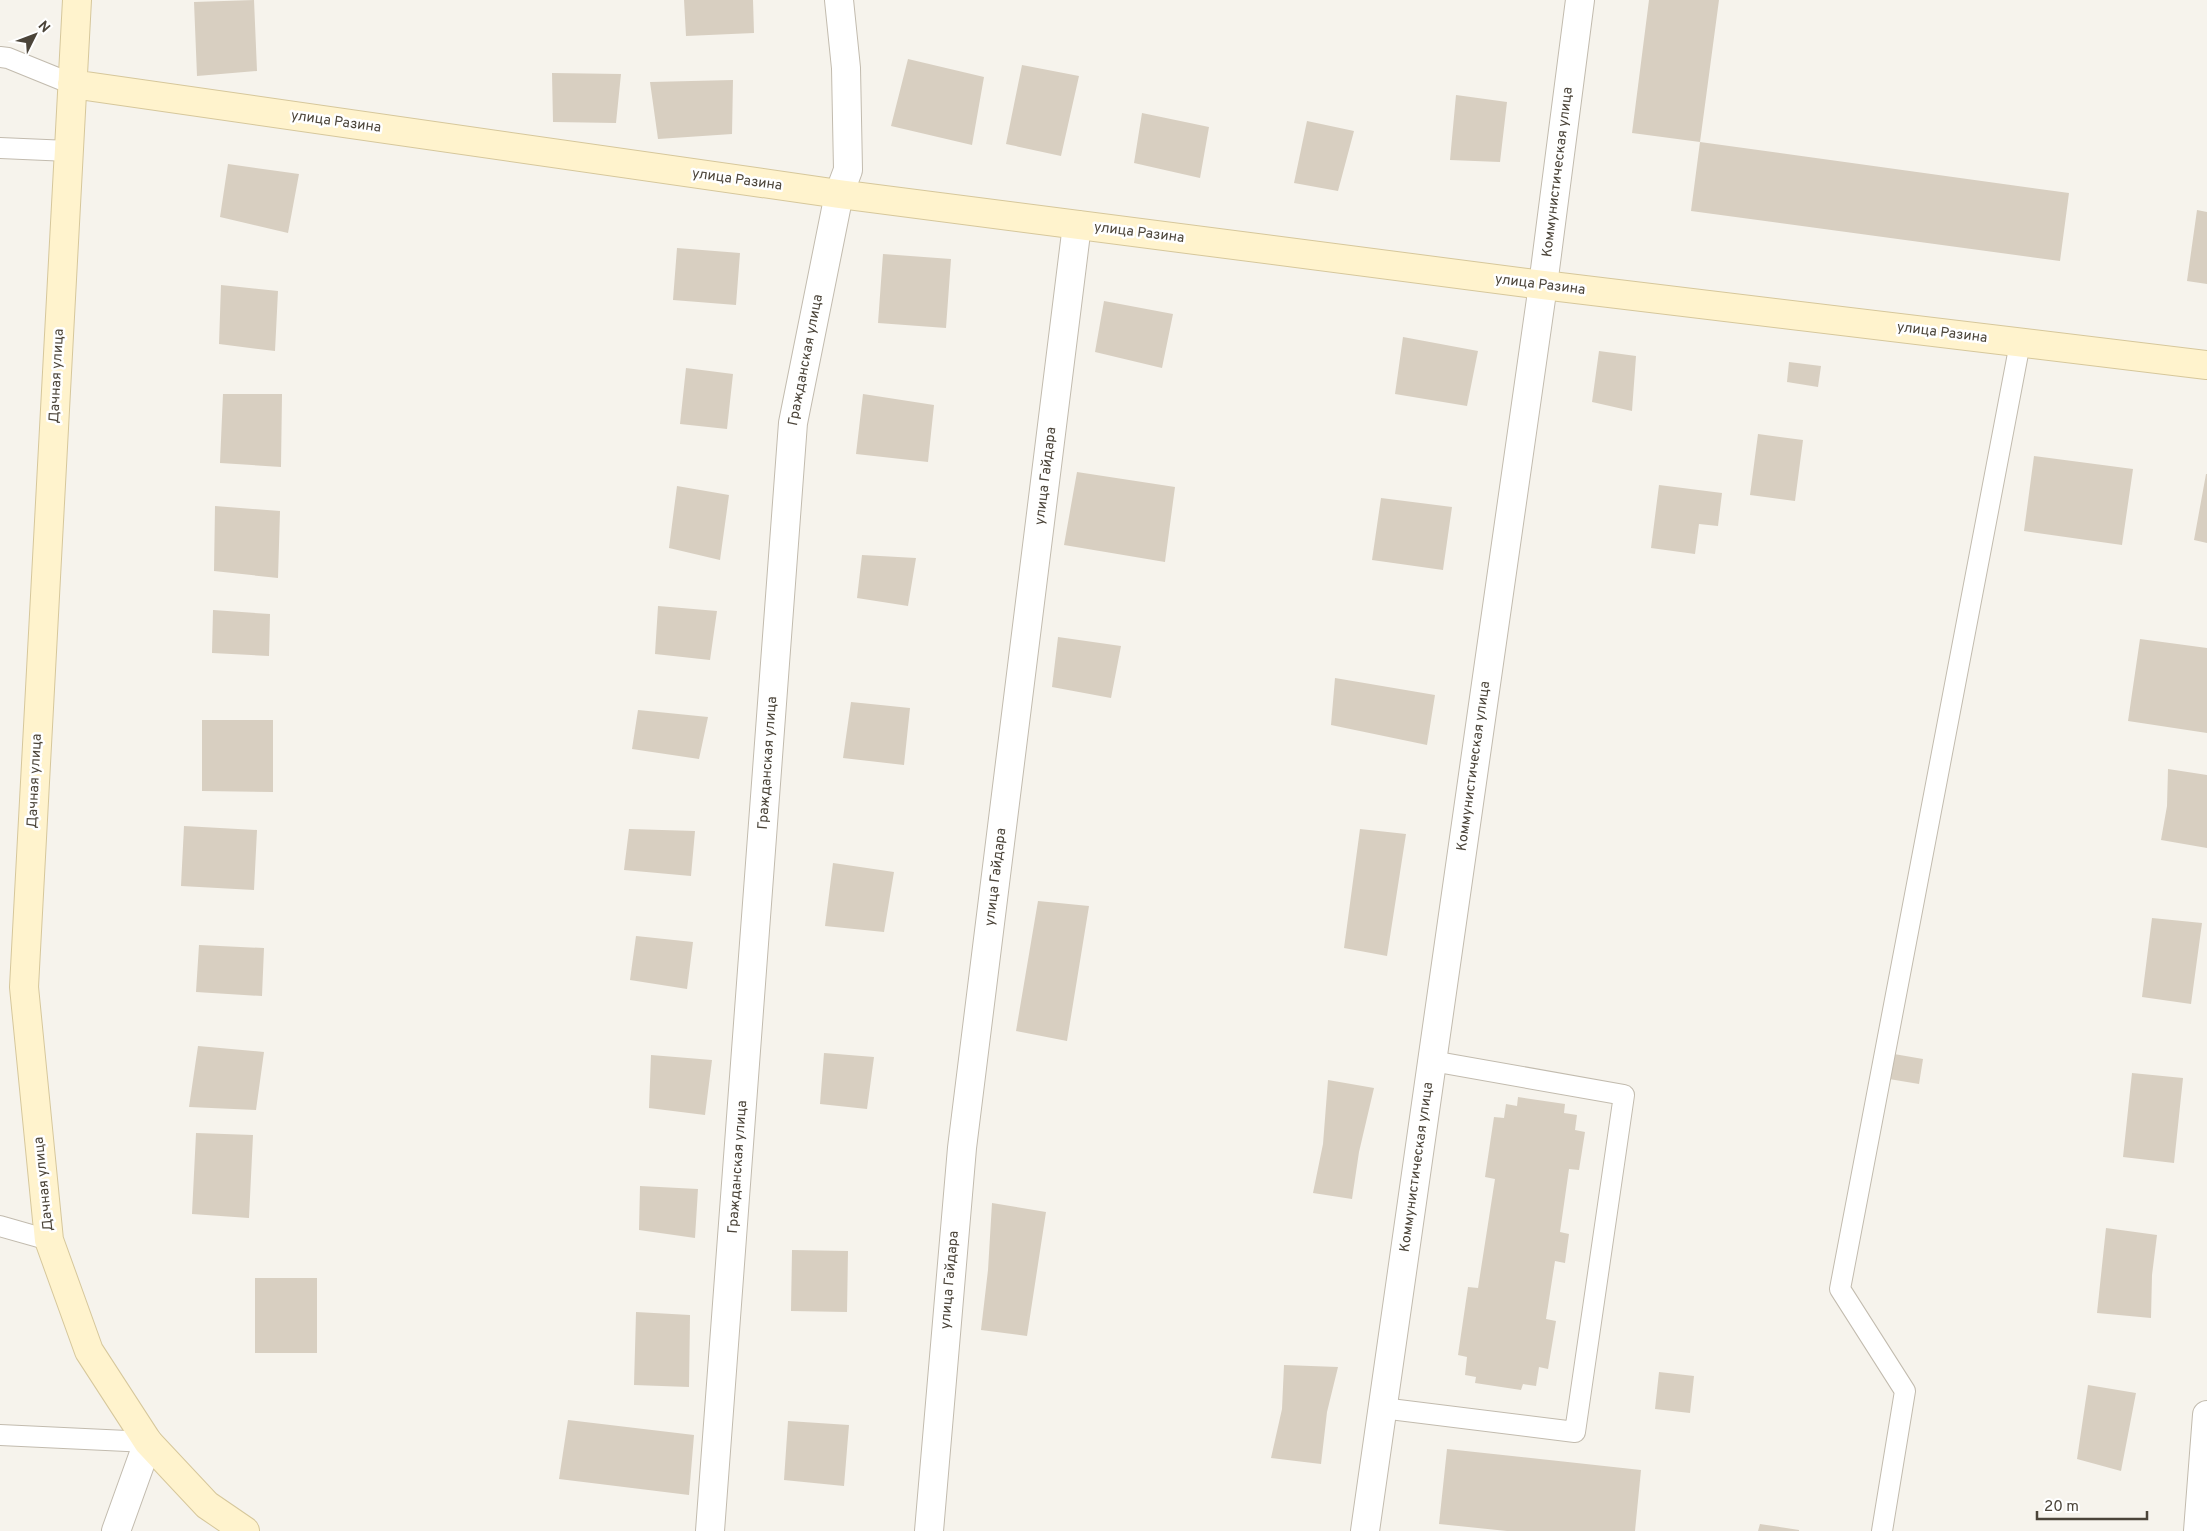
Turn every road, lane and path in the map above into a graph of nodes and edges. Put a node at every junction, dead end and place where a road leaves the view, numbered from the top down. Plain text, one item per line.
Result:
1 (77, 0) edge
2 (839, 0) edge
3 (1580, 0) edge
4 (0, 57) edge
5 (72, 84) junction
6 (0, 148) edge
7 (69, 151) junction
8 (839, 194) junction
9 (1077, 225) junction
10 (1543, 285) junction
11 (2020, 343) junction
12 (2207, 366) edge
13 (1432, 1061) junction
14 (0, 1226) edge
15 (49, 1240) junction
16 (1382, 1408) junction
17 (2207, 1415) edge
18 (0, 1435) edge
19 (148, 1442) junction
20 (116, 1531) edge
21 (245, 1531) edge
22 (710, 1531) edge
23 (928, 1531) edge
24 (1365, 1531) edge
25 (1882, 1531) edge
26 (2198, 1531) edge

1 - 5 street, Дачная улица
2 - 8 street, Гражданская улица
3 - 10 street, Коммунистическая улица
4 - 5 lane
5 - 7 street, Дачная улица
5 - 8 street, улица Разина
6 - 7 lane
7 - 15 street, Дачная улица
8 - 9 street, улица Разина
8 - 22 street, Гражданская улица
9 - 10 street, улица Разина
9 - 23 street, улица Гайдара
10 - 11 street, улица Разина
10 - 13 street, Коммунистическая улица
11 - 12 street, улица Разина
11 - 25 lane
13 - 16 street, Коммунистическая улица
13 - 16 lane
14 - 15 lane
15 - 19 street, Дачная улица
16 - 24 street, Коммунистическая улица
17 - 26 street
18 - 19 lane
19 - 20 street
19 - 21 street, Дачная улица

